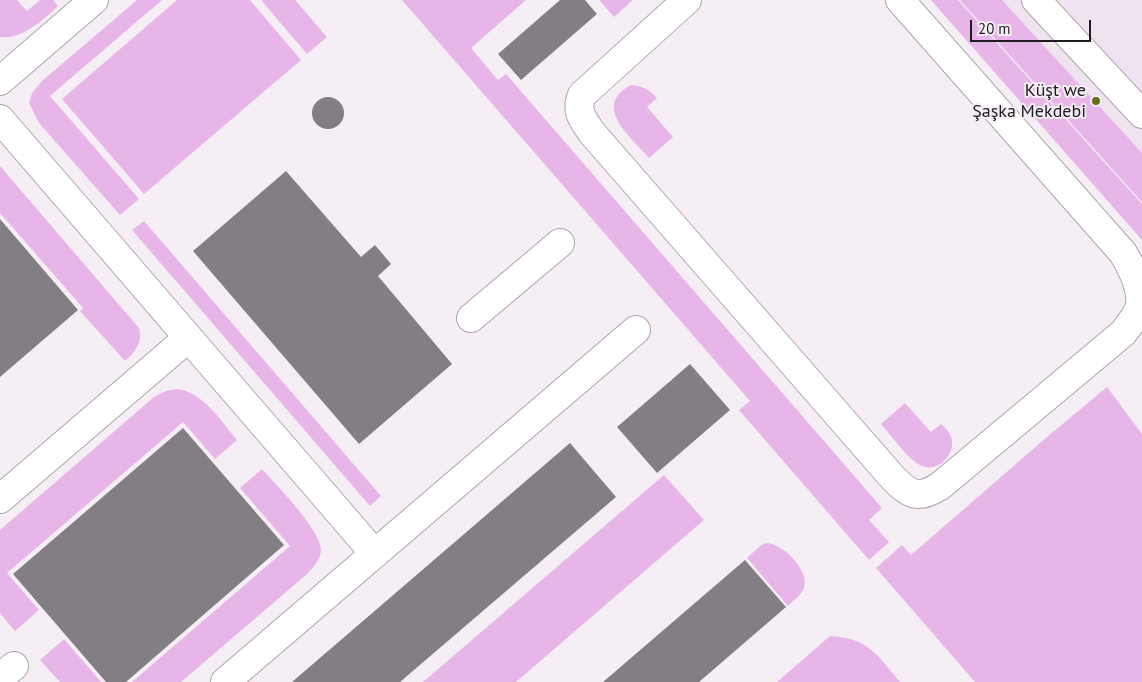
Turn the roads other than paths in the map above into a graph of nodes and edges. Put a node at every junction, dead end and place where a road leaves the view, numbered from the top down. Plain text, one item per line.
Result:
1 (94, 0) edge
2 (686, 0) edge
3 (900, 0) edge
4 (1036, 0) edge
5 (0, 81) edge
6 (1142, 114) edge
7 (0, 119) edge
8 (560, 243) dead end
9 (471, 318) dead end
10 (636, 330) dead end
11 (188, 338) junction
12 (0, 499) edge
13 (375, 554) junction
14 (225, 682) edge

1 - 5 lane
2 - 3 lane
4 - 6 lane
7 - 11 lane
8 - 9 lane
10 - 13 lane
11 - 12 lane
11 - 13 lane
13 - 14 lane

